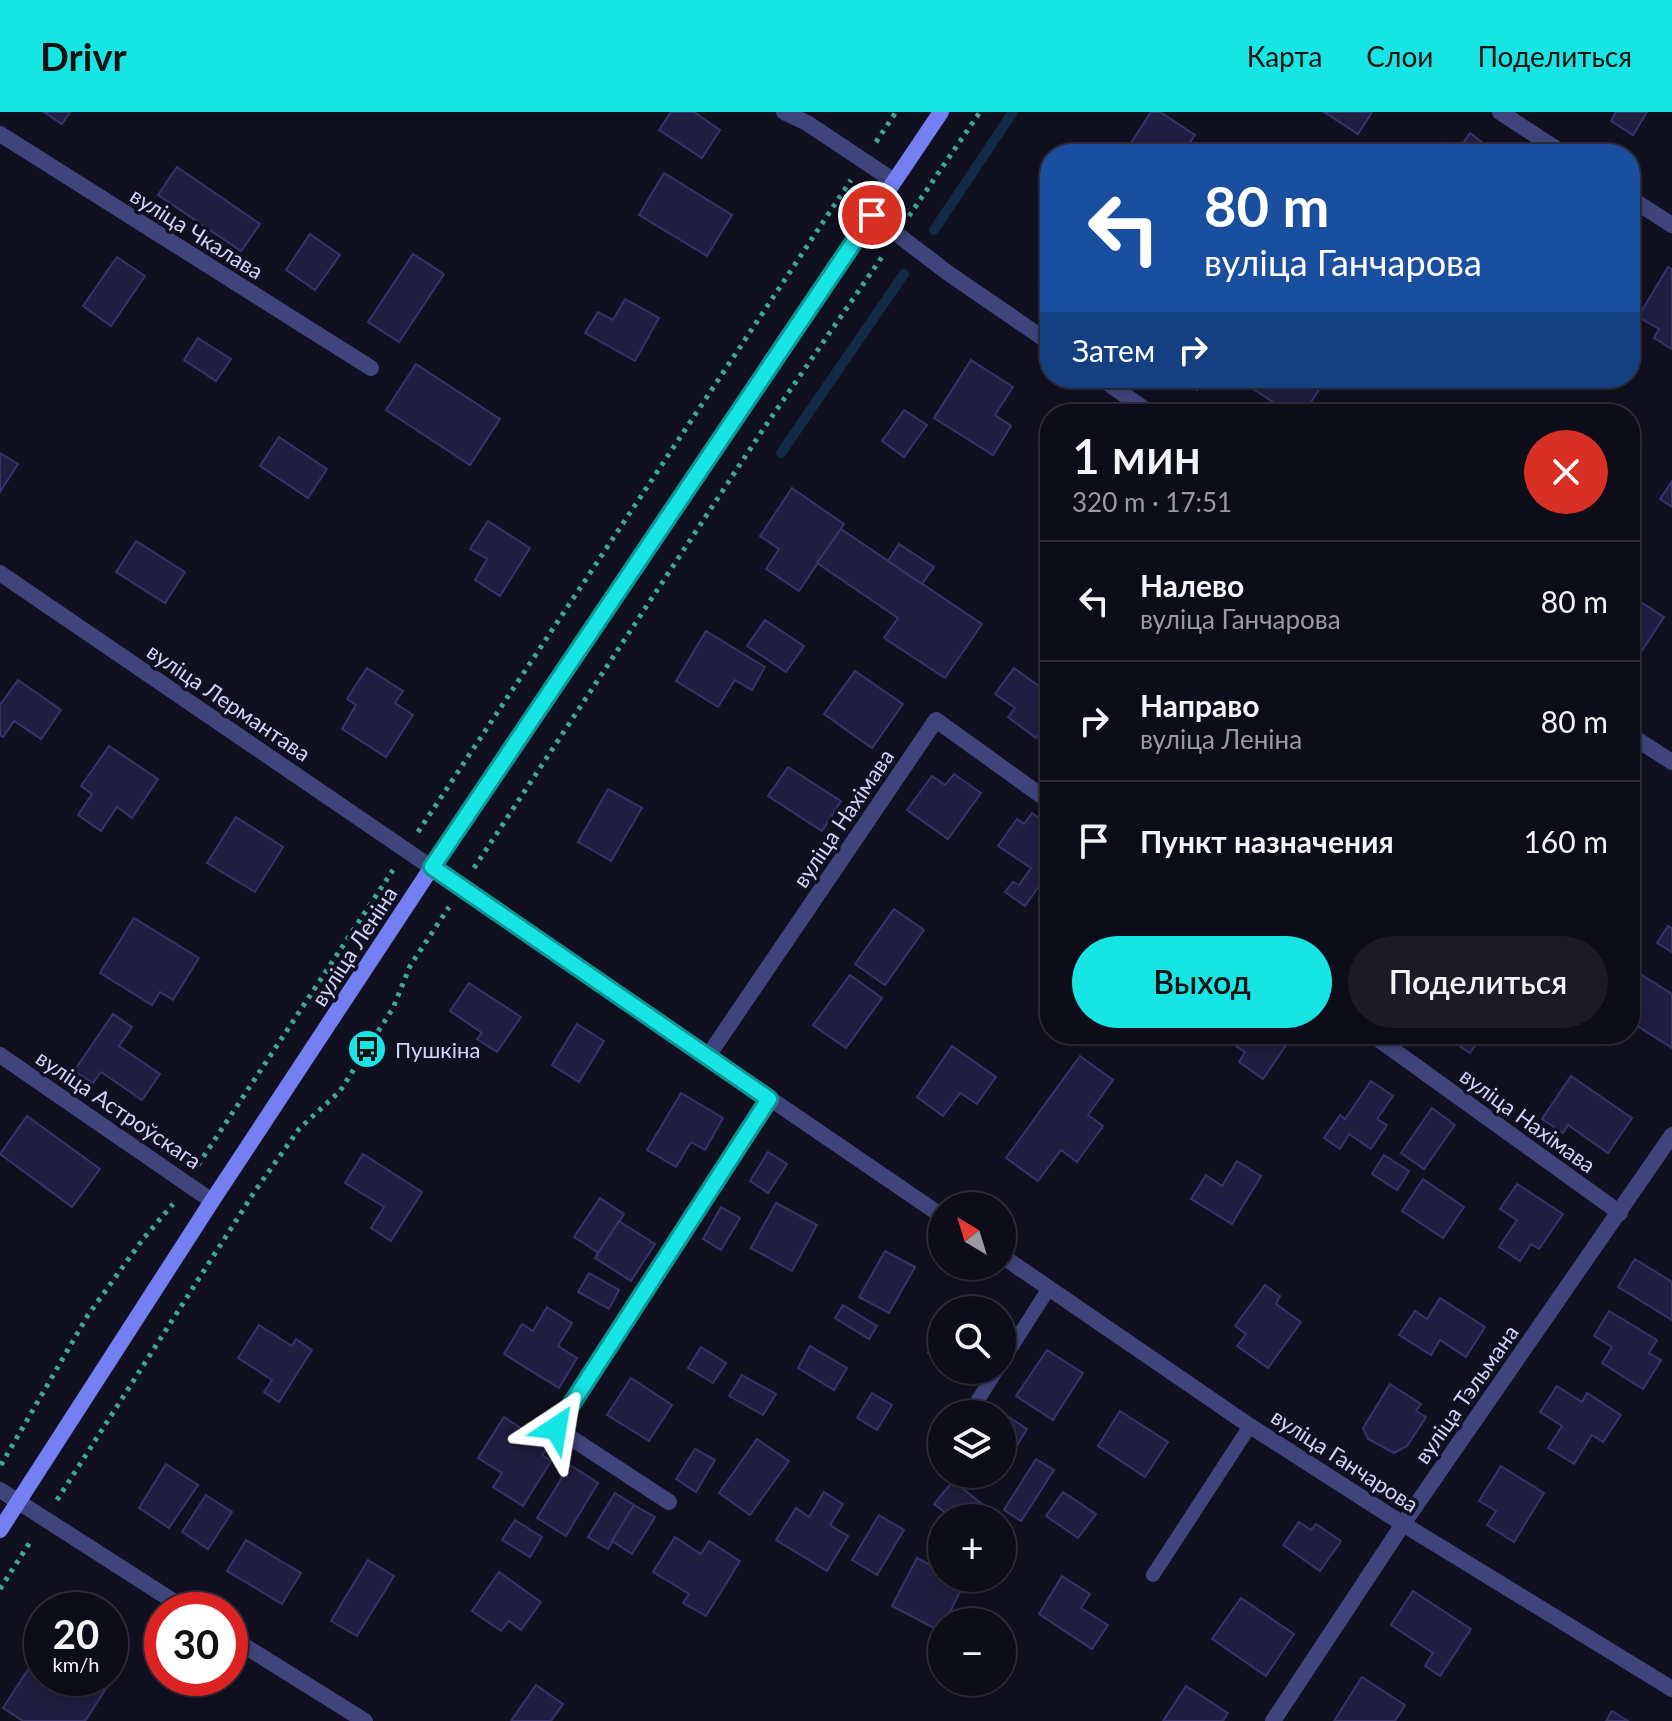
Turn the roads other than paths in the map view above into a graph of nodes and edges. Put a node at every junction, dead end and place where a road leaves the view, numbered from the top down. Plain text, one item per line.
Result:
1 (784, 112) edge
2 (941, 112) edge
3 (1500, 112) edge
4 (0, 134) edge
5 (1549, 144) edge
6 (894, 181) junction
7 (1640, 204) edge
8 (872, 215) junction
9 (1672, 225) edge
10 (1040, 336) edge
11 (371, 368) dead end
12 (1114, 388) edge
13 (1138, 404) edge
14 (0, 573) edge
15 (1640, 741) edge
16 (1672, 762) edge
17 (1040, 795) edge
18 (432, 867) junction
19 (1385, 1044) edge
20 (0, 1055) edge
21 (708, 1056) junction
22 (769, 1099) junction
23 (1672, 1135) edge
24 (212, 1201) junction
25 (928, 1207) edge
26 (1620, 1213) junction
27 (1016, 1266) edge
28 (1049, 1288) junction
29 (1016, 1340) edge
30 (1250, 1426) junction
31 (0, 1490) edge
32 (18, 1502) junction
33 (669, 1502) dead end
34 (1403, 1524) junction
35 (0, 1530) edge
36 (1153, 1575) dead end
37 (158, 1592) edge
38 (248, 1648) edge
39 (1672, 1689) edge
40 (365, 1721) edge
41 (1273, 1721) edge

1 - 6 street
2 - 6 main road, вуліца Леніна
3 - 5 street
4 - 11 street, вуліца Чкалава
6 - 8 main road, вуліца Леніна
7 - 9 street
8 - 10 street
8 - 18 main road, вуліца Леніна
12 - 13 street
14 - 18 street, вуліца Лермантава
15 - 16 street
17 - 21 street, вуліца Нахімава
18 - 21 street
18 - 24 main road, вуліца Леніна
19 - 26 street, вуліца Нахімава
20 - 24 street, вуліца Астроўскага
21 - 22 street
22 - 25 street
22 - 33 street
23 - 26 street, вуліца Тэльмана
24 - 32 main road, вуліца Леніна
26 - 34 street, вуліца Тэльмана
27 - 28 street, вуліца Ганчарова
28 - 29 lane
28 - 30 street, вуліца Ганчарова
30 - 34 street, вуліца Ганчарова
30 - 36 lane
31 - 32 street
32 - 35 main road, вуліца Леніна
32 - 37 street
34 - 39 street, вуліца Ганчарова
34 - 41 street, вуліца Тэльмана
38 - 40 street

